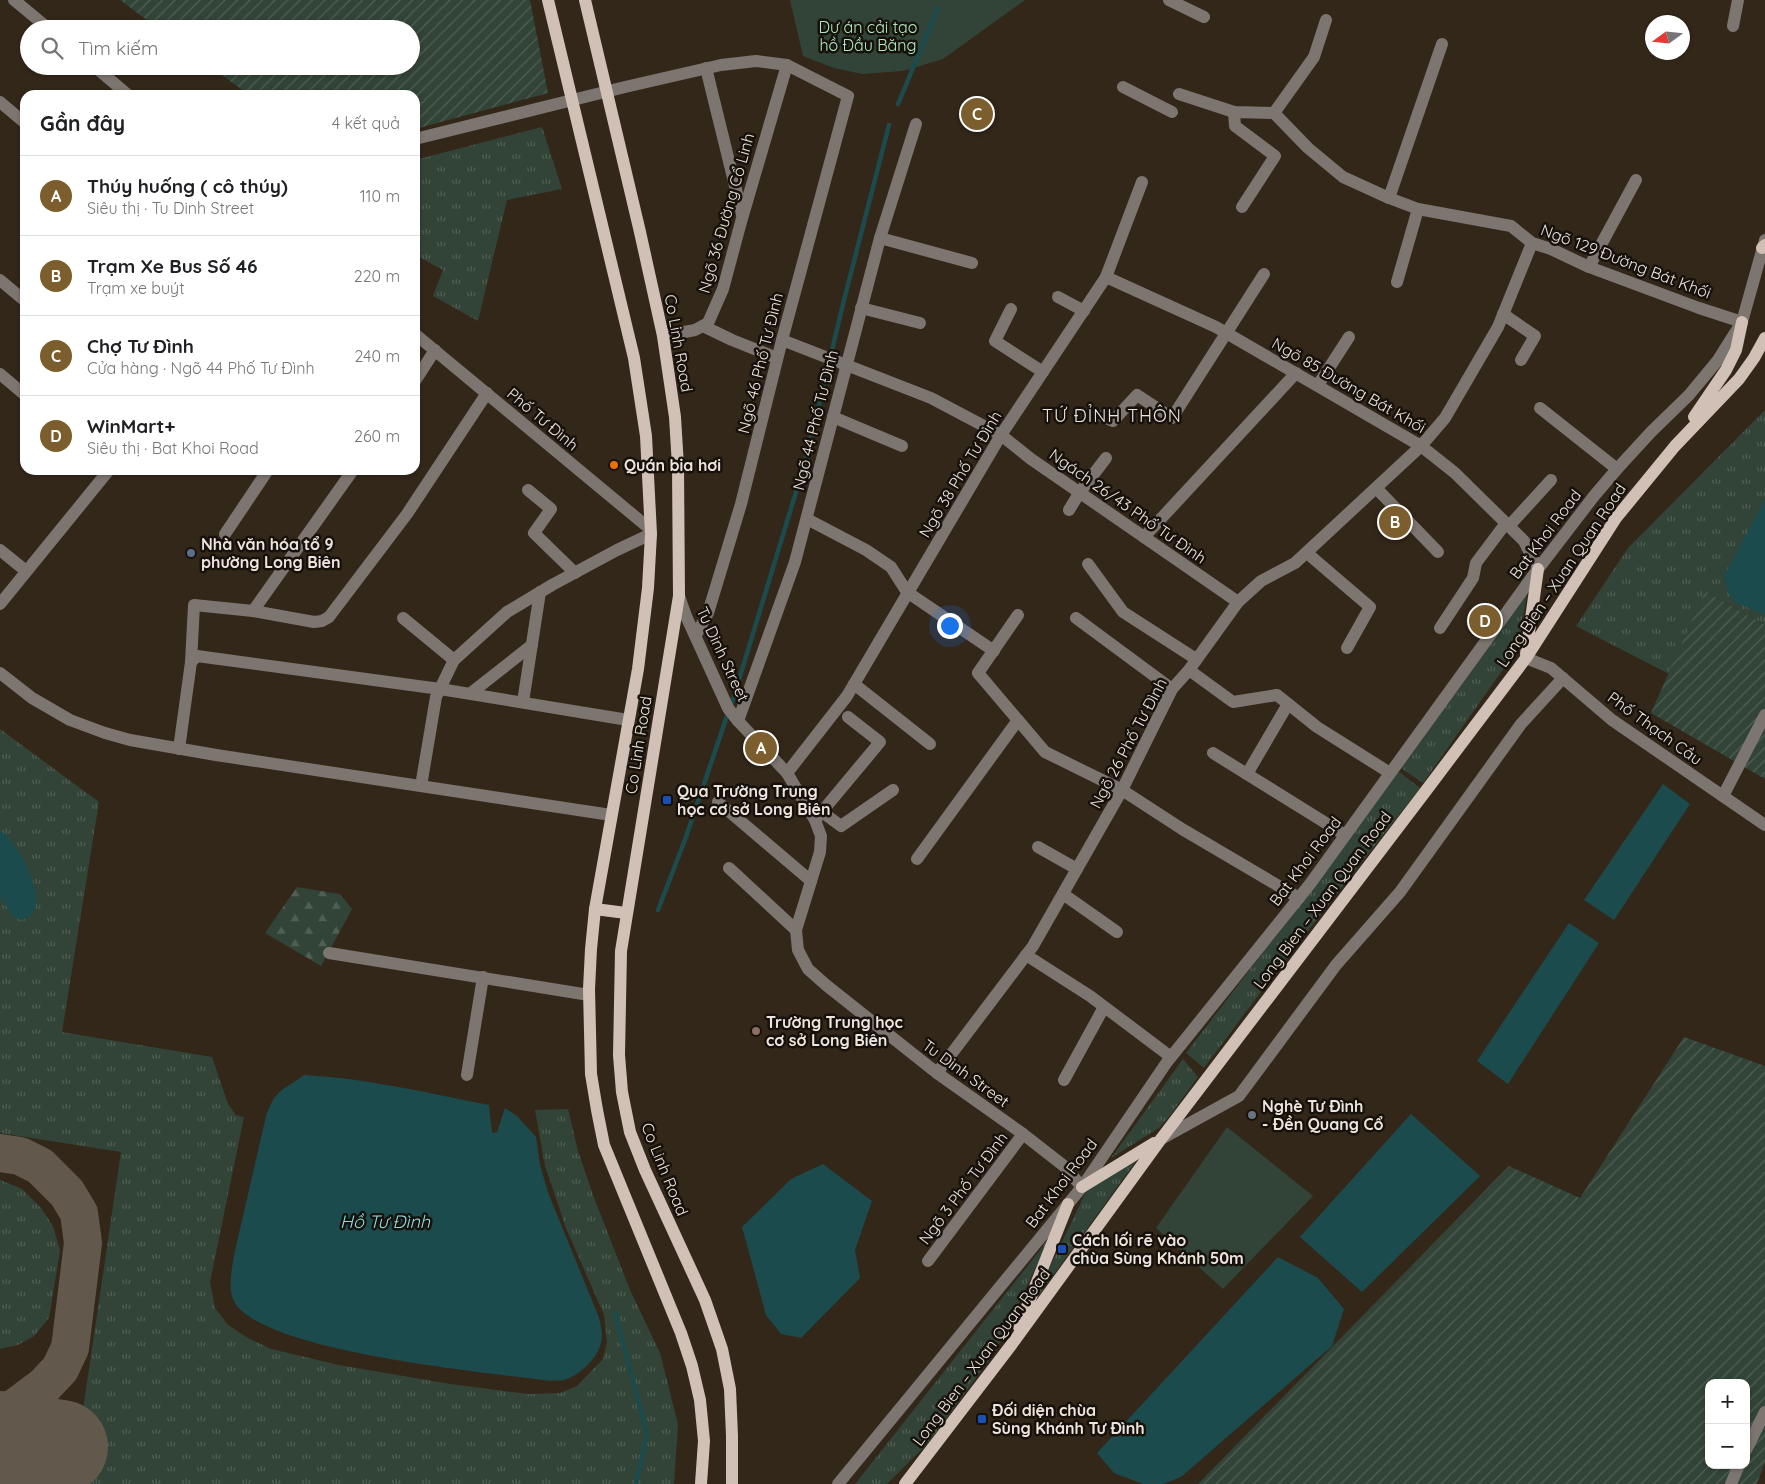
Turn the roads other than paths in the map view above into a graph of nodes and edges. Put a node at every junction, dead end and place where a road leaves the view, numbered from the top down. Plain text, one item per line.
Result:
1 (14, 0) edge
2 (548, 0) edge
3 (585, 0) edge
4 (1169, 0) edge
5 (1738, 0) edge
6 (1204, 17) dead end
7 (38, 20) edge
8 (1326, 20) dead end
9 (1733, 26) dead end
10 (1442, 44) dead end
11 (787, 65) junction
12 (706, 68) junction
13 (105, 75) edge
14 (1123, 87) dead end
15 (122, 90) edge
16 (607, 91) junction
17 (1179, 94) dead end
18 (573, 99) junction
19 (0, 102) edge
20 (1172, 112) dead end
21 (1234, 112) junction
22 (1274, 113) junction
23 (20, 119) edge
24 (916, 124) dead end
25 (420, 138) edge
26 (1636, 180) dead end
27 (1142, 182) dead end
28 (1390, 198) junction
29 (1242, 207) dead end
30 (1418, 210) junction
31 (742, 215) junction
32 (880, 238) junction
33 (1532, 243) junction
34 (1764, 244) edge
35 (972, 263) dead end
36 (1589, 267) junction
37 (1264, 274) dead end
38 (1106, 277) junction
39 (0, 280) edge
40 (1397, 282) dead end
41 (20, 297) edge
42 (1058, 297) dead end
43 (861, 308) junction
44 (1011, 309) dead end
45 (1084, 311) junction
46 (1503, 314) junction
47 (1742, 322) junction
48 (920, 323) dead end
49 (703, 326) junction
50 (1227, 334) junction
51 (663, 336) junction
52 (1349, 337) dead end
53 (420, 338) edge
54 (1765, 338) edge
55 (782, 340) junction
56 (436, 350) junction
57 (778, 358) junction
58 (1521, 360) dead end
59 (843, 363) junction
60 (1043, 372) junction
61 (1296, 373) junction
62 (0, 374) edge
63 (420, 374) edge
64 (1318, 385) junction
65 (20, 391) edge
66 (487, 393) junction
67 (1540, 408) dead end
68 (1102, 416) dead end
69 (833, 417) junction
70 (1001, 435) junction
71 (902, 446) dead end
72 (1421, 446) junction
73 (1675, 446) junction
74 (1106, 458) dead end
75 (1617, 469) junction
76 (105, 475) edge
77 (265, 475) edge
78 (349, 475) edge
79 (1550, 480) dead end
80 (1376, 488) junction
81 (528, 490) dead end
82 (1080, 492) junction
83 (1069, 510) dead end
84 (806, 519) junction
85 (1508, 525) junction
86 (651, 532) junction
87 (225, 534) dead end
88 (1144, 537) junction
89 (0, 550) edge
90 (1438, 552) dead end
91 (1307, 553) junction
92 (1088, 564) dead end
93 (1538, 569) junction
94 (26, 571) junction
95 (575, 573) junction
96 (540, 592) junction
97 (907, 592) junction
98 (679, 596) junction
99 (1238, 602) junction
100 (0, 604) edge
101 (253, 610) junction
102 (1018, 615) dead end
103 (403, 618) dead end
104 (1076, 618) dead end
105 (1440, 628) dead end
106 (696, 636) junction
107 (532, 645) junction
108 (1348, 648) dead end
109 (994, 651) junction
110 (1526, 658) junction
111 (1196, 659) junction
112 (454, 660) junction
113 (191, 662) junction
114 (1188, 670) junction
115 (0, 673) edge
116 (1563, 678) junction
117 (854, 684) junction
118 (440, 689) junction
119 (1172, 689) junction
120 (471, 694) junction
121 (523, 702) junction
122 (1288, 704) junction
123 (1765, 715) edge
124 (734, 716) junction
125 (848, 717) dead end
126 (628, 720) junction
127 (1018, 720) junction
128 (930, 744) dead end
129 (180, 748) junction
130 (1213, 753) dead end
131 (787, 773) junction
132 (1247, 774) junction
133 (1390, 774) junction
134 (421, 786) junction
135 (893, 790) dead end
136 (1122, 790) junction
137 (1723, 796) junction
138 (718, 802) dead end
139 (611, 815) junction
140 (819, 816) junction
141 (1765, 825) edge
142 (1345, 835) junction
143 (1038, 848) dead end
144 (917, 859) dead end
145 (729, 868) dead end
146 (1077, 869) junction
147 (811, 881) junction
148 (1063, 894) junction
149 (1299, 898) junction
150 (595, 909) junction
151 (626, 913) junction
152 (796, 930) junction
153 (1117, 932) dead end
154 (330, 953) dead end
155 (1026, 955) junction
156 (484, 977) junction
157 (590, 995) junction
158 (1104, 1007) junction
159 (1171, 1057) junction
160 (937, 1073) junction
161 (467, 1075) dead end
162 (1064, 1080) dead end
163 (1024, 1134) junction
164 (1161, 1139) junction
165 (1082, 1187) junction
166 (1068, 1204) junction
167 (928, 1260) dead end
168 (1012, 1344) junction
169 (1765, 1412) edge
170 (1750, 1442) edge
171 (1737, 1469) edge
172 (906, 1483) edge
173 (702, 1484) edge
174 (732, 1484) edge
175 (838, 1484) edge
176 (1731, 1484) edge

1 - 7 street
2 - 18 main road, Co Linh Road
3 - 16 main road, Co Linh Road
4 - 6 street
5 - 9 street
8 - 22 street
10 - 28 street
11 - 12 street
11 - 31 street, Ngõ 36 Đường Cổ Linh
11 - 55 street, Ngõ 46 Phố Tư Đình
12 - 16 street
12 - 31 street
13 - 15 street
14 - 20 street
16 - 18 street
16 - 51 main road, Co Linh Road
17 - 21 street
18 - 25 street
18 - 86 main road, Co Linh Road
19 - 23 street
21 - 22 street
21 - 29 street
22 - 28 street, Ngõ 129 Đường Bát Khối
24 - 32 street, Ngõ 44 Phố Tư Đình
26 - 36 street
27 - 38 street, Ngõ 38 Phố Tư Đình
28 - 30 street, Ngõ 129 Đường Bát Khối
30 - 33 street, Ngõ 129 Đường Bát Khối
30 - 40 street
31 - 49 street, Ngõ 36 Đường Cổ Linh
32 - 35 street
32 - 43 street, Ngõ 44 Phố Tư Đình
33 - 36 street, Ngõ 129 Đường Bát Khối
33 - 46 street, Ngõ 26 Phố Tư Đình
34 - 47 street, Bat Khoi Road
36 - 47 street, Ngõ 129 Đường Bát Khối
37 - 50 street
38 - 45 street, Ngõ 38 Phố Tư Đình
38 - 50 street, Ngõ 85 Đường Bát Khối
39 - 41 street
42 - 45 street
43 - 48 street
43 - 59 street, Ngõ 44 Phố Tư Đình
44 - 60 street
45 - 60 street, Ngõ 38 Phố Tư Đình
46 - 58 street
46 - 72 street, Ngõ 26 Phố Tư Đình
47 - 73 main road
47 - 75 street, Bat Khoi Road
49 - 51 street
49 - 57 street
50 - 61 street, Ngõ 85 Đường Bát Khối
50 - 68 street
51 - 98 main road, Co Linh Road
52 - 64 street
53 - 56 street, Phố Tư Đình
54 - 73 main road, Long Bien – Xuan Quan Road
55 - 57 street, Ngõ 46 Phố Tư Đình
55 - 59 street, Ngách 26/43 Phố Tư Đình
56 - 63 street
56 - 66 street, Phố Tư Đình
57 - 106 street, Ngõ 46 Phố Tư Đình
59 - 69 street, Ngõ 44 Phố Tư Đình
59 - 70 street, Ngách 26/43 Phố Tư Đình
60 - 70 street, Ngõ 38 Phố Tư Đình
61 - 64 street, Ngõ 85 Đường Bát Khối
61 - 88 street
62 - 65 street
64 - 72 street, Ngõ 85 Đường Bát Khối
66 - 86 street, Phố Tư Đình
66 - 101 street
67 - 75 street
69 - 71 street
69 - 84 street, Ngõ 44 Phố Tư Đình
70 - 82 street, Ngách 26/43 Phố Tư Đình
70 - 97 street, Ngõ 38 Phố Tư Đình
72 - 80 street, Ngõ 26 Phố Tư Đình
72 - 85 street, Ngõ 85 Đường Bát Khối
73 - 110 main road, Long Bien – Xuan Quan Road
74 - 82 street
75 - 93 street, Bat Khoi Road
76 - 94 street
77 - 87 street
78 - 101 street
79 - 85 street
80 - 90 street
80 - 91 street, Ngõ 26 Phố Tư Đình
81 - 95 street
82 - 83 street
82 - 88 street, Ngách 26/43 Phố Tư Đình
84 - 97 street
84 - 124 street, Ngõ 44 Phố Tư Đình
85 - 93 street, Ngõ 85 Đường Bát Khối
85 - 105 street
86 - 95 street
86 - 126 main road, Co Linh Road
88 - 99 street, Ngách 26/43 Phố Tư Đình
89 - 94 street
91 - 99 street, Ngõ 26 Phố Tư Đình
91 - 108 street
92 - 111 street
93 - 110 main road
93 - 133 street, Bat Khoi Road
94 - 100 street
95 - 96 street
96 - 107 street
96 - 112 street
97 - 109 street
97 - 117 street, Ngõ 38 Phố Tư Đình
98 - 106 street, Tu Dinh Street
98 - 151 main road, Co Linh Road
99 - 111 street, Ngõ 26 Phố Tư Đình
101 - 113 street
102 - 109 street
103 - 112 street
104 - 119 street
106 - 124 street, Tu Dinh Street
107 - 120 street
107 - 121 street
109 - 127 street
110 - 116 street, Phố Thạch Cầu
110 - 164 main road, Long Bien – Xuan Quan Road
111 - 114 street, Ngõ 26 Phố Tư Đình
112 - 118 street
113 - 118 street
113 - 129 street
114 - 119 street, Ngõ 26 Phố Tư Đình
114 - 122 street
115 - 129 street
116 - 137 street, Phố Thạch Cầu
116 - 164 street
117 - 128 street
117 - 131 street, Ngõ 38 Phố Tư Đình
118 - 120 street
118 - 134 street
119 - 136 street, Ngõ 26 Phố Tư Đình
120 - 121 street
121 - 126 street
122 - 132 street
122 - 133 street
123 - 137 street
124 - 131 street, Tu Dinh Street
125 - 140 street
126 - 139 main road, Co Linh Road
127 - 136 street
127 - 144 street
129 - 134 street
130 - 132 street
131 - 140 street, Tu Dinh Street
132 - 142 street
133 - 142 street, Bat Khoi Road
134 - 139 street
135 - 140 street
136 - 146 street, Ngõ 26 Phố Tư Đình
136 - 149 street
137 - 141 street, Phố Thạch Cầu
138 - 147 street
139 - 150 main road, Co Linh Road
140 - 147 street, Tu Dinh Street
142 - 149 street, Bat Khoi Road
143 - 146 street
145 - 152 street
146 - 148 street, Ngõ 26 Phố Tư Đình
147 - 152 street, Tu Dinh Street
148 - 153 street
148 - 155 street, Ngõ 26 Phố Tư Đình
149 - 159 street, Bat Khoi Road
150 - 151 main road
150 - 157 main road, Co Linh Road
151 - 174 main road, Co Linh Road
152 - 160 street, Tu Dinh Street
154 - 156 street
155 - 158 street
155 - 160 street, Ngõ 26 Phố Tư Đình
156 - 157 street
156 - 161 street
157 - 173 main road, Co Linh Road
158 - 159 street
158 - 162 street
159 - 165 street, Bat Khoi Road
160 - 163 street, Tu Dinh Street
163 - 165 street, Tu Dinh Street
163 - 167 street, Ngõ 3 Phố Tư Đình
164 - 165 main road
164 - 168 main road, Long Bien – Xuan Quan Road
165 - 166 street, Bat Khoi Road
166 - 168 main road
166 - 175 street, Bat Khoi Road
168 - 172 main road, Long Bien – Xuan Quan Road
169 - 170 street
171 - 176 street

